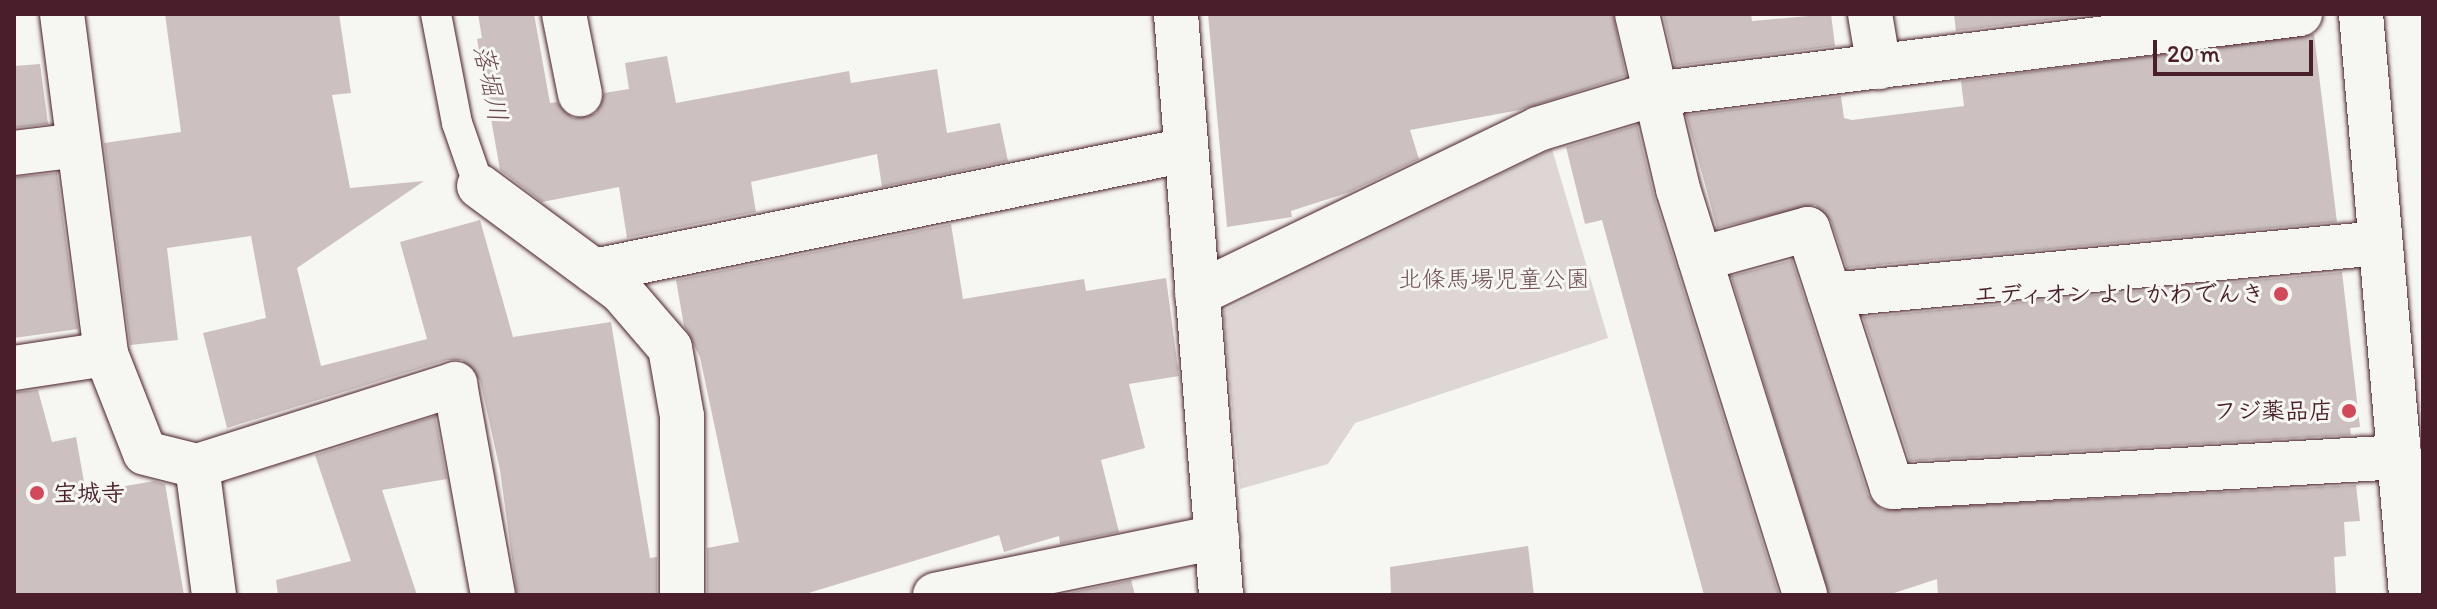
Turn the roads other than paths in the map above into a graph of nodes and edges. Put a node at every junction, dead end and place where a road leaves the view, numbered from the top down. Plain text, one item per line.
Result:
1 (62, 14) edge
2 (436, 14) edge
3 (564, 14) edge
4 (1176, 14) edge
5 (1637, 14) edge
6 (1870, 14) edge
7 (2300, 14) edge
8 (2361, 14) edge
9 (2106, 26) edge
10 (1879, 67) junction
11 (580, 94) dead end
12 (1654, 94) junction
13 (79, 145) junction
14 (1186, 150) junction
15 (14, 153) edge
16 (479, 186) joint
17 (2379, 243) junction
18 (1700, 259) junction
19 (594, 271) junction
20 (1197, 294) junction
21 (1830, 295) junction
22 (106, 354) junction
23 (14, 368) edge
24 (2400, 457) junction
25 (197, 466) junction
26 (1217, 537) junction
27 (214, 595) edge
28 (493, 595) edge
29 (682, 595) edge
30 (935, 595) edge
31 (1221, 595) edge
32 (1805, 595) edge
33 (2411, 595) edge

1 - 13 street
2 - 16 lane
3 - 11 street
4 - 14 street
5 - 12 street
6 - 10 street
7 - 9 street
8 - 17 street
9 - 10 street
10 - 12 street
12 - 18 street
12 - 20 street
13 - 15 street
13 - 22 street
14 - 19 street
14 - 20 street
16 - 19 street
17 - 21 street
17 - 24 street
18 - 21 street
18 - 32 street
19 - 29 street
20 - 26 street
21 - 24 street
22 - 23 street
22 - 25 street
24 - 33 street
25 - 27 street
25 - 28 street
26 - 30 street
26 - 31 street

